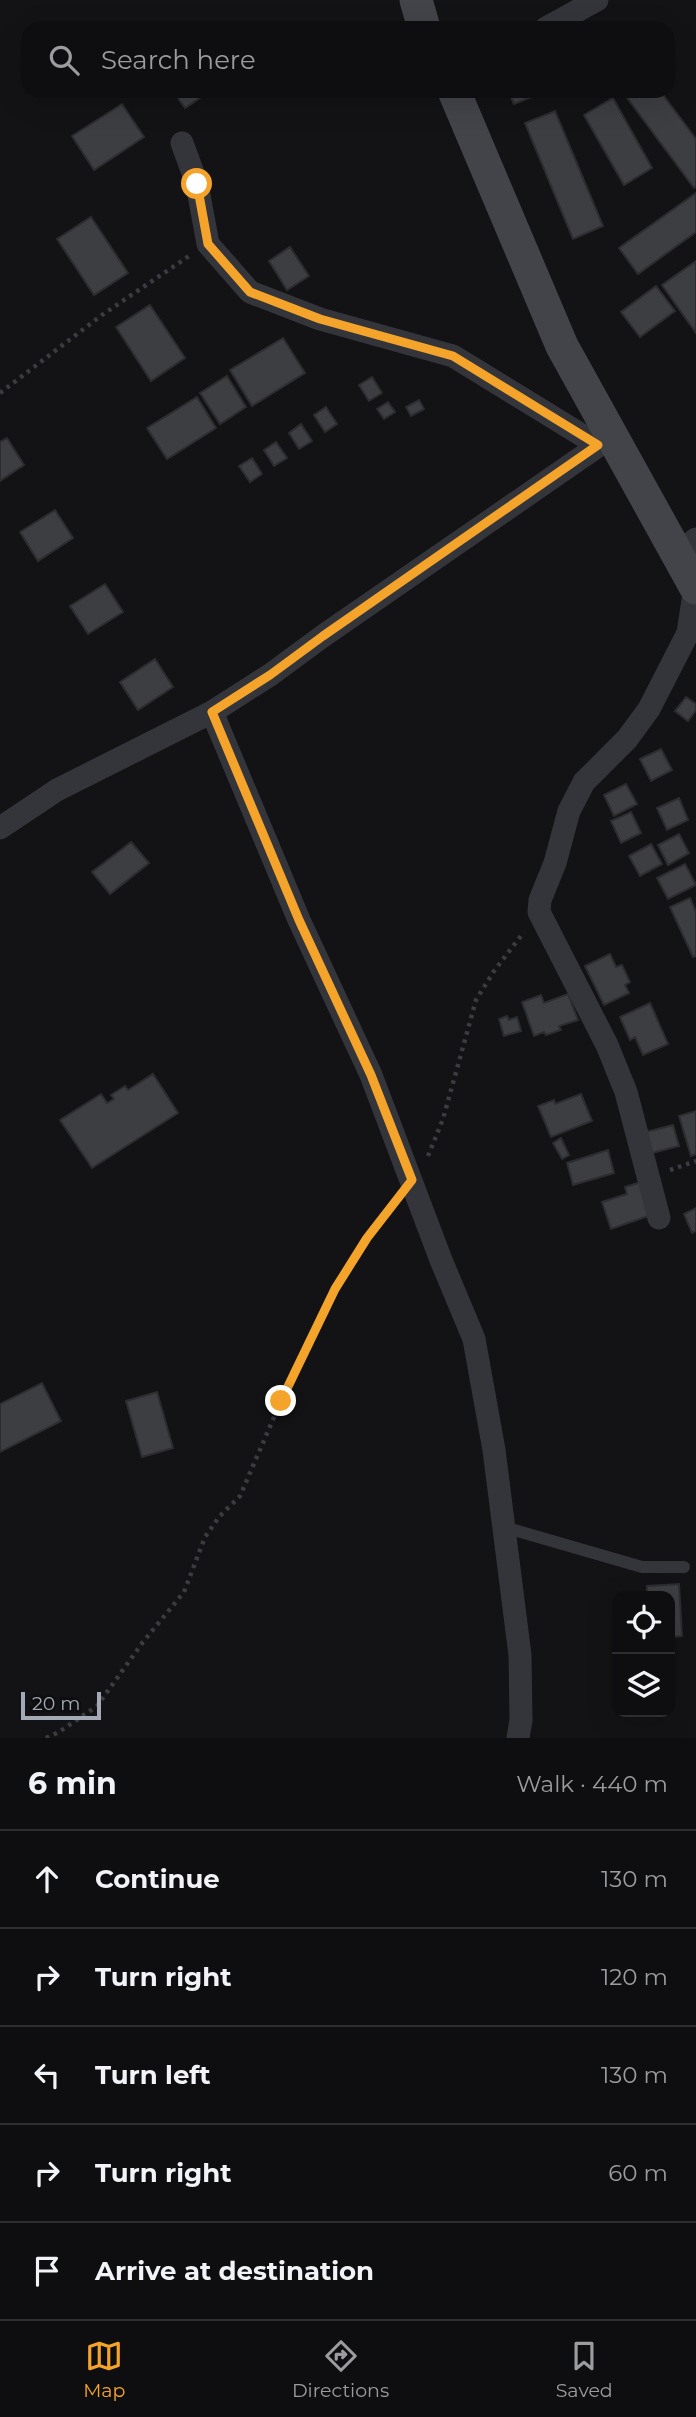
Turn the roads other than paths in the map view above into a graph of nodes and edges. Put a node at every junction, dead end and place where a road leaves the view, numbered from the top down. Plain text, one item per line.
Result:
1 (416, 0) edge
2 (597, 0) edge
3 (422, 21) edge
4 (559, 21) edge
5 (457, 98) edge
6 (182, 143) dead end
7 (605, 441) junction
8 (686, 546) edge
9 (695, 587) edge
10 (212, 712) junction
11 (0, 828) edge
12 (660, 1218) dead end
13 (504, 1527) junction
14 (684, 1567) dead end
15 (518, 1738) edge

1 - 3 main road
2 - 4 street
5 - 7 main road
6 - 7 street
7 - 8 main road
7 - 10 street
8 - 9 main road
9 - 12 street
10 - 11 street
10 - 13 street
13 - 14 lane
13 - 15 street

